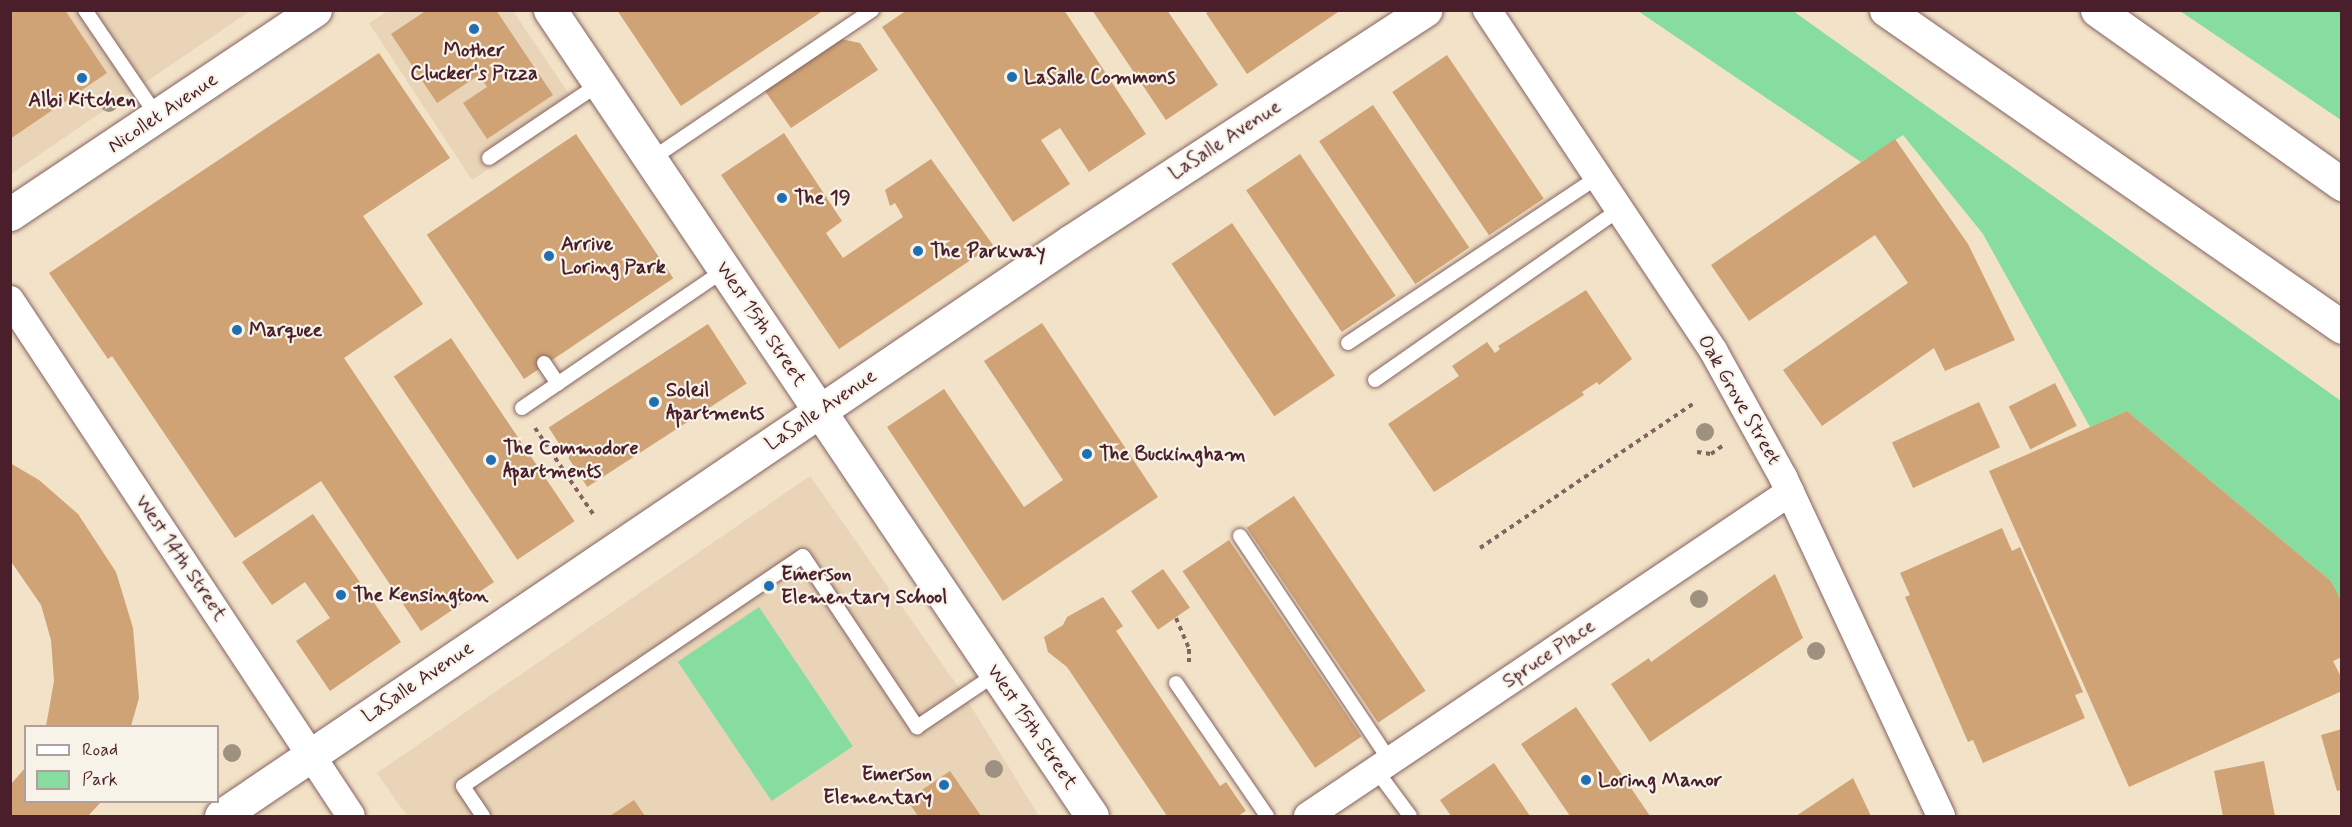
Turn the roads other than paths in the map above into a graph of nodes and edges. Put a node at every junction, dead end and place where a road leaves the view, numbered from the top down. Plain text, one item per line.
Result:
1 (85, 10) edge
2 (315, 10) edge
3 (550, 10) edge
4 (872, 10) edge
5 (1425, 10) edge
6 (1487, 10) edge
7 (1886, 10) edge
8 (2097, 10) edge
9 (599, 84) junction
10 (157, 116) junction
11 (489, 158) dead end
12 (650, 160) junction
13 (1598, 177) junction
14 (2342, 184) edge
15 (1619, 210) junction
16 (10, 214) edge
17 (724, 270) junction
18 (10, 300) edge
19 (2342, 327) edge
20 (1348, 343) dead end
21 (544, 363) dead end
22 (1376, 380) dead end
23 (558, 384) junction
24 (522, 408) road end
25 (819, 411) junction
26 (1790, 492) junction
27 (1240, 536) dead end
28 (996, 674) junction
29 (1176, 683) dead end
30 (311, 755) junction
31 (1383, 766) junction
32 (479, 815) edge
33 (221, 816) edge
34 (351, 816) edge
35 (1092, 816) edge
36 (1267, 816) edge
37 (1308, 816) edge
38 (1410, 816) edge
39 (1941, 816) edge

1 - 10 lane
2 - 10 main road, Nicollet Avenue
3 - 9 main road, West 15th Street
4 - 12 lane
5 - 25 main road, LaSalle Avenue
6 - 13 street, Oak Grove Street
7 - 19 main road
8 - 14 main road
9 - 11 lane
9 - 12 main road, West 15th Street
10 - 16 main road, Nicollet Avenue
12 - 17 main road, West 15th Street
13 - 15 street, Oak Grove Street
13 - 20 lane
15 - 22 lane
15 - 26 street, Oak Grove Street
17 - 23 lane
17 - 25 main road, West 15th Street
18 - 30 street, West 14th Street
21 - 23 lane
23 - 24 lane
25 - 28 main road, West 15th Street
25 - 30 main road, LaSalle Avenue
26 - 31 street, Spruce Place
26 - 39 street, Oak Grove Street
27 - 31 lane
28 - 32 lane
28 - 35 main road, West 15th Street
29 - 36 lane
30 - 33 main road, LaSalle Avenue
30 - 34 street, West 14th Street
31 - 37 street, Spruce Place
31 - 38 lane

